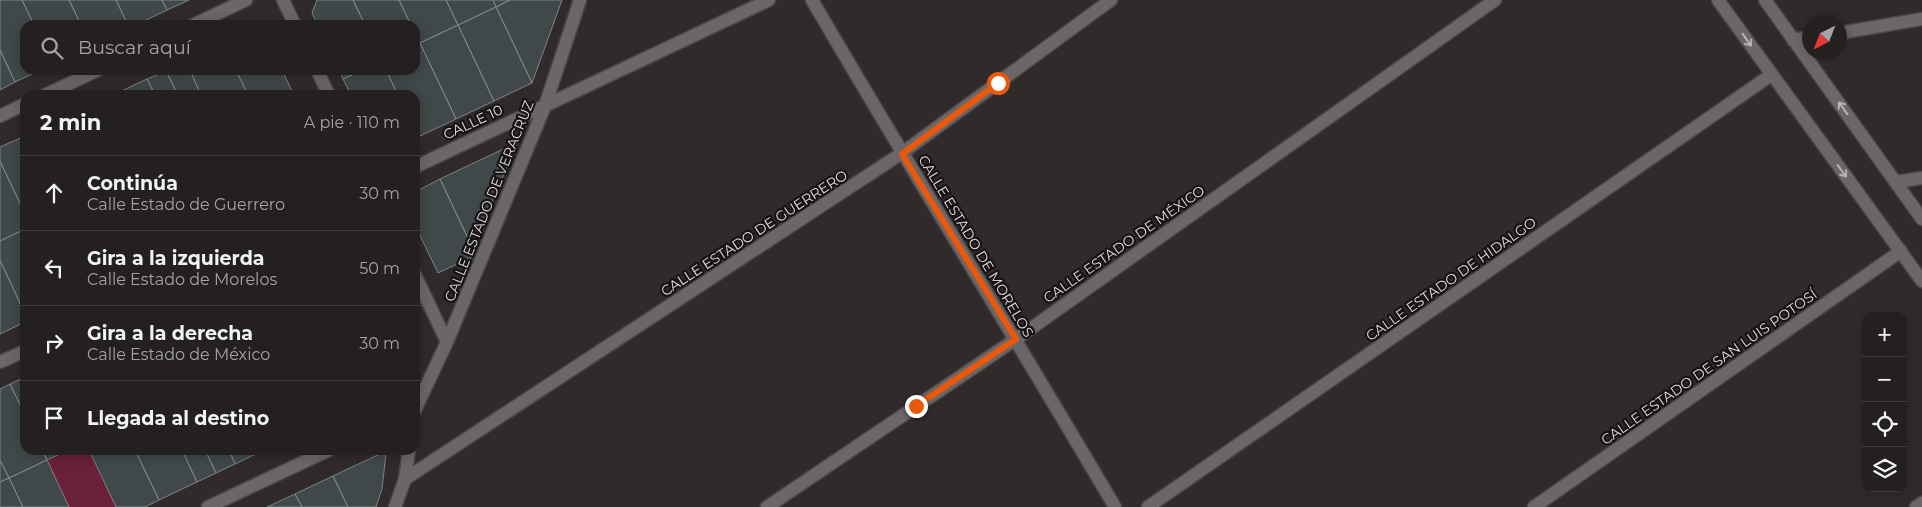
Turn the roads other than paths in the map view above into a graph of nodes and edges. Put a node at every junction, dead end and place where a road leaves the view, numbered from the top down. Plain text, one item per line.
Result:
1 (246, 0) edge
2 (283, 0) edge
3 (580, 0) edge
4 (769, 0) edge
5 (812, 0) edge
6 (1110, 0) edge
7 (1495, 0) edge
8 (1718, 0) edge
9 (1765, 0) edge
10 (1922, 19) edge
11 (204, 20) edge
12 (293, 20) edge
13 (1847, 31) edge
14 (1802, 39) edge
15 (1793, 40) junction
16 (87, 75) edge
17 (319, 75) edge
18 (1771, 75) junction
19 (56, 90) edge
20 (327, 90) edge
21 (20, 106) edge
22 (545, 106) junction
23 (0, 116) edge
24 (902, 154) junction
25 (420, 165) edge
26 (1922, 178) edge
27 (1896, 182) junction
28 (1922, 219) edge
29 (1901, 251) junction
30 (1922, 281) edge
31 (420, 285) edge
32 (1016, 339) junction
33 (447, 342) junction
34 (20, 353) edge
35 (0, 362) edge
36 (420, 399) edge
37 (318, 455) edge
38 (408, 455) edge
39 (405, 479) junction
40 (1922, 503) edge
41 (208, 507) edge
42 (395, 507) edge
43 (767, 507) edge
44 (1115, 507) edge
45 (1148, 507) edge
46 (1534, 507) edge
47 (1916, 507) edge

1 - 11 street
2 - 12 street
3 - 22 street, CALLE ESTADO DE VERACRUZ
4 - 22 street, CALLE 10
5 - 24 street, CALLE ESTADO DE MORELOS
6 - 24 street, CALLE ESTADO DE GUERRERO
7 - 32 street, CALLE ESTADO DE MÉXICO
8 -> 18 street
9 - 15 street
10 - 13 street
14 - 15 street
27 -> 15 street
16 - 19 street
17 - 20 street
18 -> 29 street
18 - 45 street, CALLE ESTADO DE HIDALGO
21 - 23 street
22 - 25 street, CALLE 10
22 - 33 street, CALLE ESTADO DE VERACRUZ
24 - 32 street, CALLE ESTADO DE MORELOS
24 - 39 street, CALLE ESTADO DE GUERRERO
26 - 27 street
27 - 28 street
29 - 30 street
29 - 46 street, CALLE ESTADO DE SAN LUIS POTOSÍ
31 - 33 street
32 - 43 street, CALLE ESTADO DE MÉXICO
32 - 44 street, CALLE ESTADO DE MORELOS
33 - 36 street, CALLE ESTADO DE VERACRUZ
34 - 35 street
37 - 41 street
38 - 39 street
39 - 42 street
40 - 47 street

